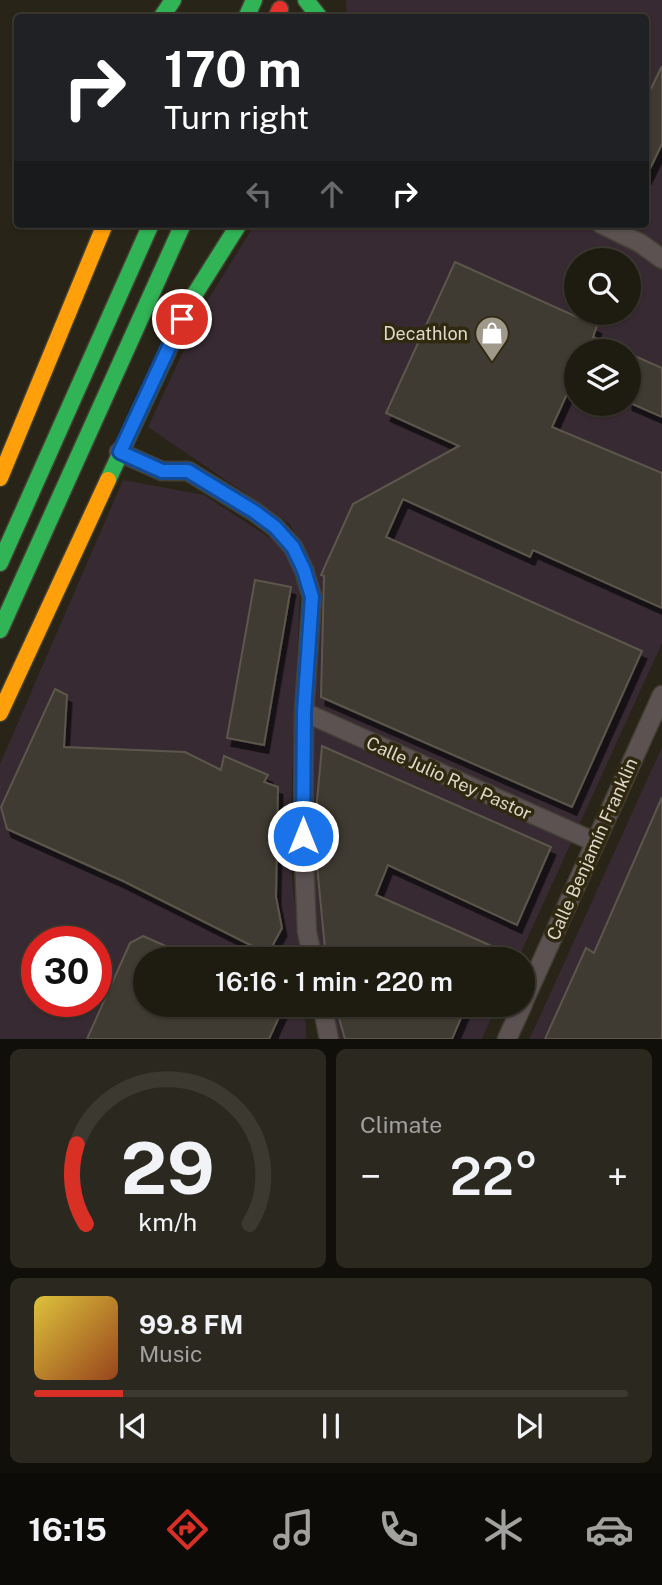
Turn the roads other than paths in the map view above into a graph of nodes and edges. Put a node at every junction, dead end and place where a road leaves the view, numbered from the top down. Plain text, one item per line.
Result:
1 (306, 0) edge
2 (318, 14) edge
3 (103, 228) edge
4 (148, 228) edge
5 (181, 228) edge
6 (236, 228) edge
7 (609, 228) edge
8 (640, 243) junction
9 (662, 248) edge
10 (662, 259) edge
11 (8, 439) edge
12 (120, 452) junction
13 (0, 478) edge
14 (0, 564) edge
15 (0, 631) edge
16 (662, 695) edge
17 (304, 712) junction
18 (0, 713) edge
19 (595, 842) junction
20 (310, 947) edge
21 (535, 977) edge
22 (325, 1017) edge
23 (517, 1017) edge
24 (329, 1039) edge
25 (507, 1039) edge

1 - 2 highway
3 - 11 highway
4 - 14 highway
5 - 15 highway
6 - 12 highway
7 - 8 street
8 - 9 street
8 - 10 street
11 - 13 highway
12 - 17 street
12 - 18 highway
16 - 19 street, Calle Benjamín Franklin
17 - 19 street, Calle Julio Rey Pastor
17 - 20 street
19 - 21 street, Calle Benjamín Franklin
22 - 24 street
23 - 25 street, Calle Benjamín Franklin

